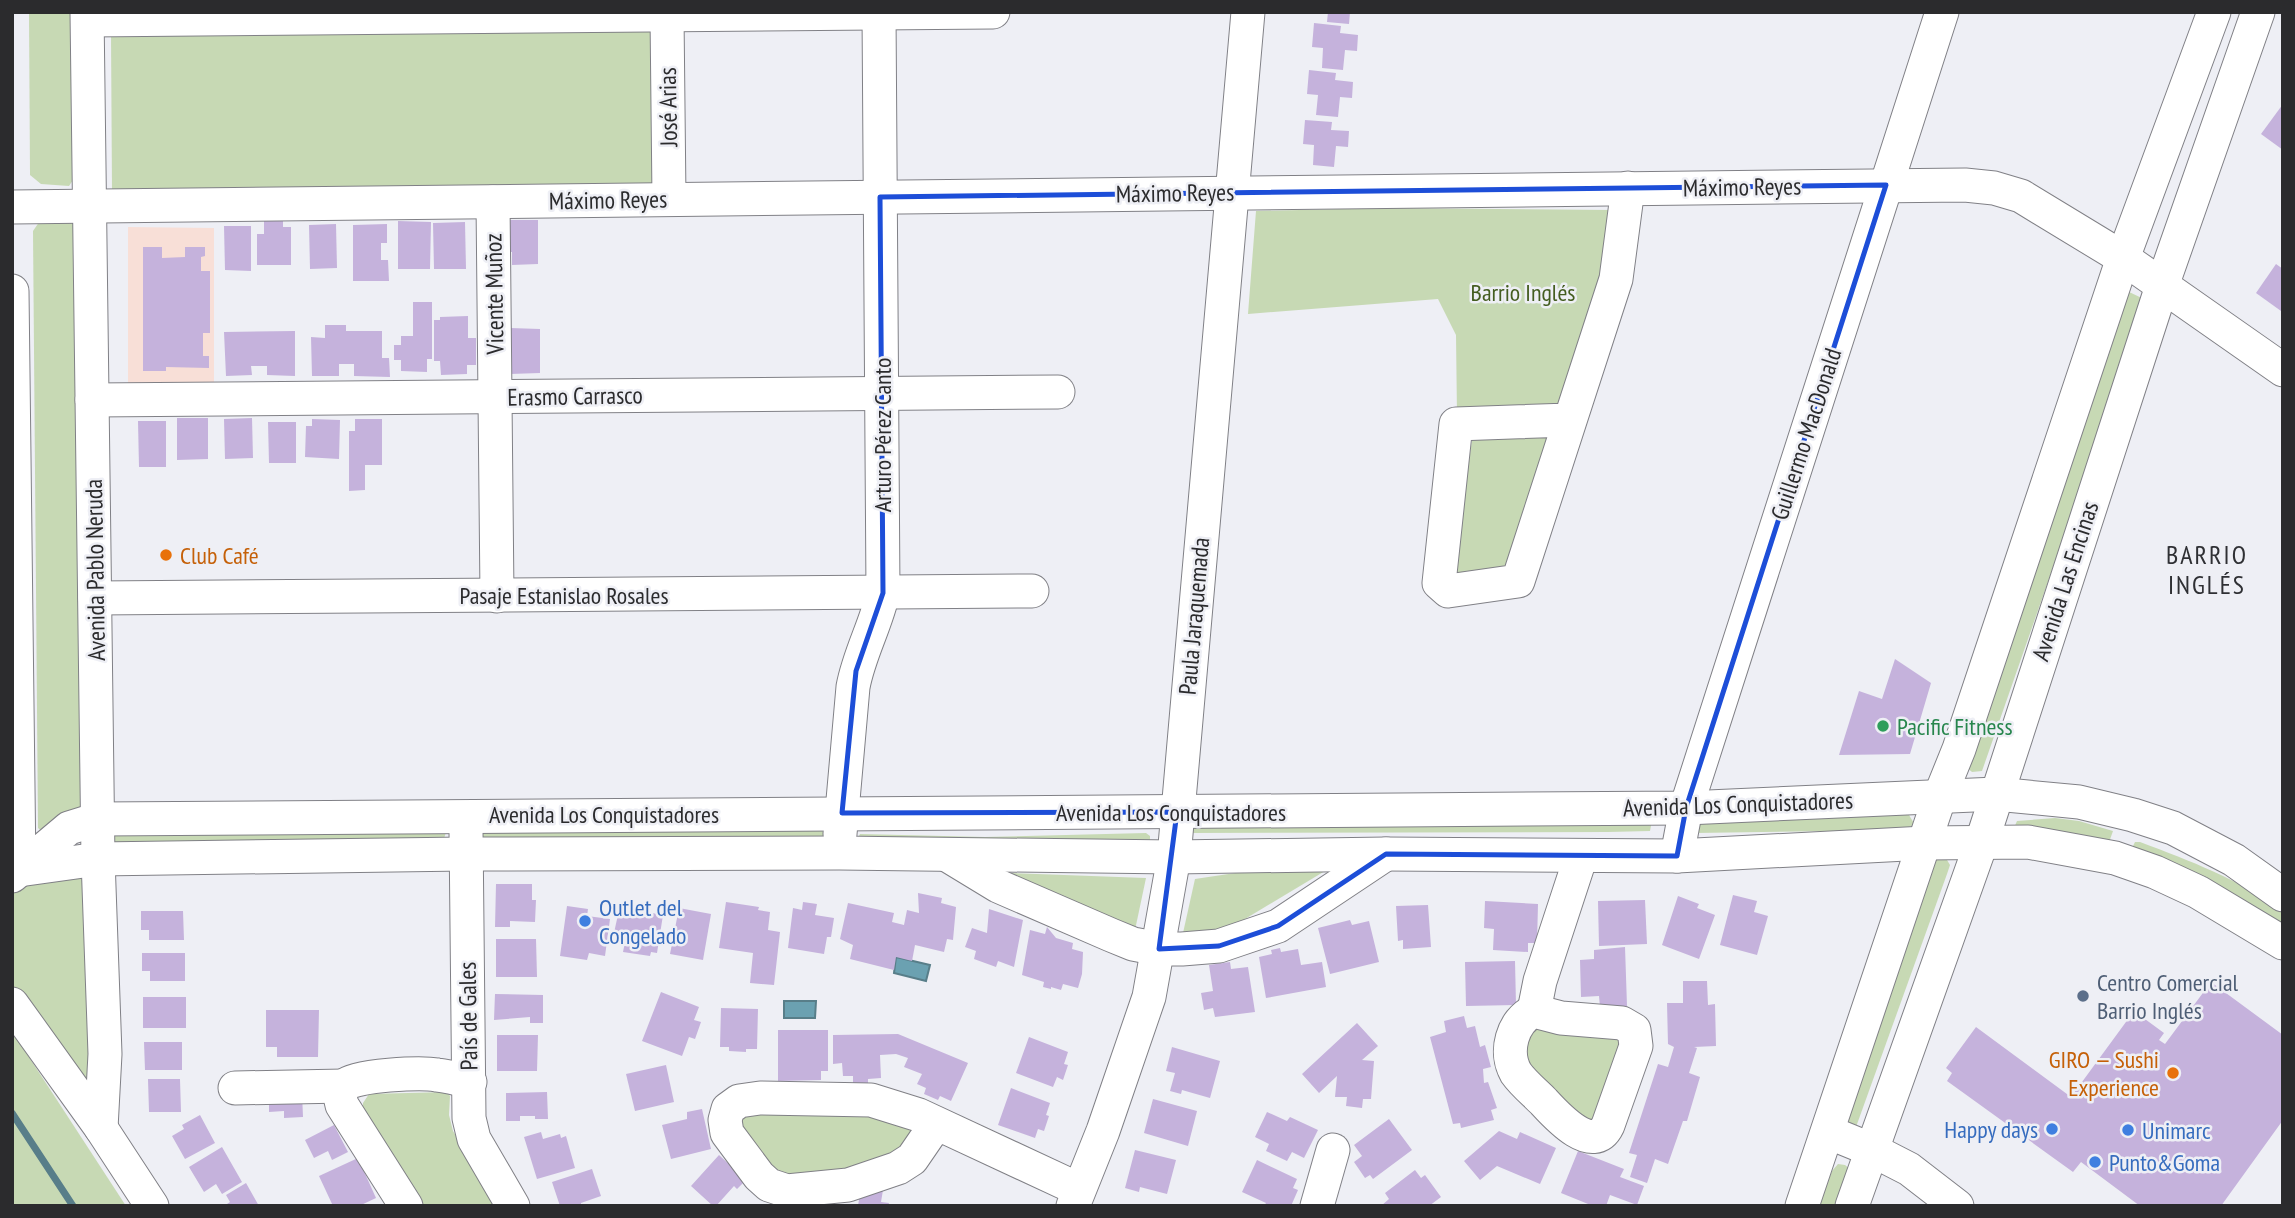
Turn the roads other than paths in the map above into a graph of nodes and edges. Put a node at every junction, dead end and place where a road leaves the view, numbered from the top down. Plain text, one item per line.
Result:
1 (993, 12) edge
2 (1248, 12) edge
3 (1942, 12) edge
4 (2214, 12) edge
5 (2258, 12) edge
6 (879, 13) edge
7 (493, 14) edge
8 (667, 15) junction
9 (88, 16) edge
10 (2198, 57) junction
11 (2228, 96) junction
12 (1886, 185) junction
13 (1628, 188) junction
14 (1232, 193) junction
15 (880, 197) junction
16 (669, 199) junction
17 (493, 202) junction
18 (90, 206) junction
19 (12, 207) edge
20 (2123, 258) junction
21 (2162, 286) junction
22 (12, 291) edge
23 (2283, 370) edge
24 (1058, 392) dead end
25 (881, 394) junction
26 (495, 397) junction
27 (92, 400) junction
28 (1570, 420) junction
29 (1032, 591) dead end
30 (883, 593) junction
31 (497, 596) junction
32 (95, 598) junction
33 (1996, 794) junction
34 (1940, 796) junction
35 (1686, 808) junction
36 (842, 813) junction
37 (1177, 813) junction
38 (466, 815) junction
39 (2133, 815) junction
40 (98, 819) junction
41 (1982, 841) junction
42 (1924, 843) junction
43 (839, 853) junction
44 (465, 854) junction
45 (1386, 854) junction
46 (947, 855) junction
47 (1581, 856) junction
48 (1677, 856) junction
49 (1174, 857) junction
50 (2115, 858) junction
51 (98, 859) junction
52 (16, 873) edge
53 (2283, 895) edge
54 (2283, 943) edge
55 (1159, 949) junction
56 (12, 1004) edge
57 (1534, 1012) dead end
58 (470, 1082) junction
59 (344, 1086) junction
60 (235, 1088) dead end
61 (936, 1124) junction
62 (101, 1128) junction
63 (1828, 1132) junction
64 (1333, 1150) dead end
65 (1872, 1150) junction
66 (1075, 1197) edge
67 (1329, 1199) edge
68 (152, 1206) edge
69 (406, 1206) edge
70 (513, 1206) edge
71 (1802, 1206) edge
72 (1852, 1206) edge
73 (1957, 1206) edge

1 - 6 street
2 - 14 street, Paula Jaraquemada
3 - 12 street, Guillermo MacDonald
4 - 10 street, Avenida Las Encinas
5 - 11 street, Avenida Las Encinas
6 - 8 street
6 - 15 street, Arturo Pérez Canto
7 - 8 street
7 - 9 street
8 - 16 street, José Arias
9 - 18 street, Avenida Pablo Neruda
10 - 11 street
10 - 20 street, Avenida Las Encinas
11 - 21 street, Avenida Las Encinas
12 - 13 street, Máximo Reyes
12 - 20 street, Máximo Reyes
12 - 35 street, Guillermo MacDonald
13 - 14 street, Máximo Reyes
13 - 28 street
14 - 15 street, Máximo Reyes
14 - 37 street, Paula Jaraquemada
15 - 16 street, Máximo Reyes
15 - 25 street, Arturo Pérez Canto
16 - 17 street, Máximo Reyes
17 - 18 street, Máximo Reyes
17 - 26 street, Vicente Muñoz
18 - 19 street, Máximo Reyes
18 - 27 street, Avenida Pablo Neruda
20 - 21 street, Máximo Reyes
20 - 34 street, Avenida Las Encinas
21 - 23 street, Máximo Reyes
21 - 33 street, Avenida Las Encinas
22 - 52 street
24 - 25 street, Erasmo Carrasco
25 - 26 street, Erasmo Carrasco
25 - 30 street, Arturo Pérez Canto
26 - 27 street, Erasmo Carrasco
26 - 31 street, Vicente Muñoz
27 - 32 street, Avenida Pablo Neruda
28 - 28 street
29 - 30 street, Pasaje Estanislao Rosales
30 - 31 street, Pasaje Estanislao Rosales
30 - 36 street, Arturo Pérez Canto
31 - 32 street, Pasaje Estanislao Rosales
32 - 40 street, Avenida Pablo Neruda
33 - 34 street, Avenida Los Conquistadores
33 - 39 street, Avenida Los Conquistadores
33 - 41 street, Avenida Las Encinas
34 - 35 street, Avenida Los Conquistadores
34 - 42 street, Avenida Las Encinas
35 - 37 street, Avenida Los Conquistadores
35 - 48 street, Guillermo MacDonald
36 - 37 street, Avenida Los Conquistadores
36 - 38 street, Avenida Los Conquistadores
36 - 43 street, Arturo Pérez Canto
37 - 49 street, Paula Jaraquemada
38 - 40 street, Avenida Los Conquistadores
38 - 44 street, País de Gales
39 - 50 street
39 - 53 street, Avenida Los Conquistadores
40 - 51 street, Avenida Pablo Neruda
40 - 52 street, Avenida Los Conquistadores
41 - 42 street, Avenida Los Conquistadores
41 - 50 street, Avenida Los Conquistadores
41 - 65 street, Avenida Las Encinas
42 - 48 street, Avenida Los Conquistadores
42 - 63 street, Avenida Las Encinas
43 - 44 street, Avenida Los Conquistadores
43 - 46 street, Avenida Los Conquistadores
44 - 51 street, Avenida Los Conquistadores
44 - 58 street, País de Gales
45 - 47 street, Avenida Los Conquistadores
45 - 49 street, Avenida Los Conquistadores
45 - 55 street, Avenida Los Conquistadores
46 - 49 street, Avenida Los Conquistadores
46 - 55 street, Avenida Los Conquistadores
47 - 48 street, Avenida Los Conquistadores
47 - 57 street
49 - 55 street, Paula Jaraquemada
50 - 54 street, Avenida Los Conquistadores
51 - 52 street, Avenida Los Conquistadores
51 - 62 street, Avenida Pablo Neruda
55 - 66 street, Paula Jaraquemada
56 - 62 street
58 - 59 street
58 - 70 street, País de Gales
59 - 60 street
59 - 69 street
61 - 61 street
61 - 66 street
62 - 68 street
63 - 65 street
63 - 71 street, Avenida Las Encinas
64 - 67 street
65 - 72 street, Avenida Las Encinas
65 - 73 street

